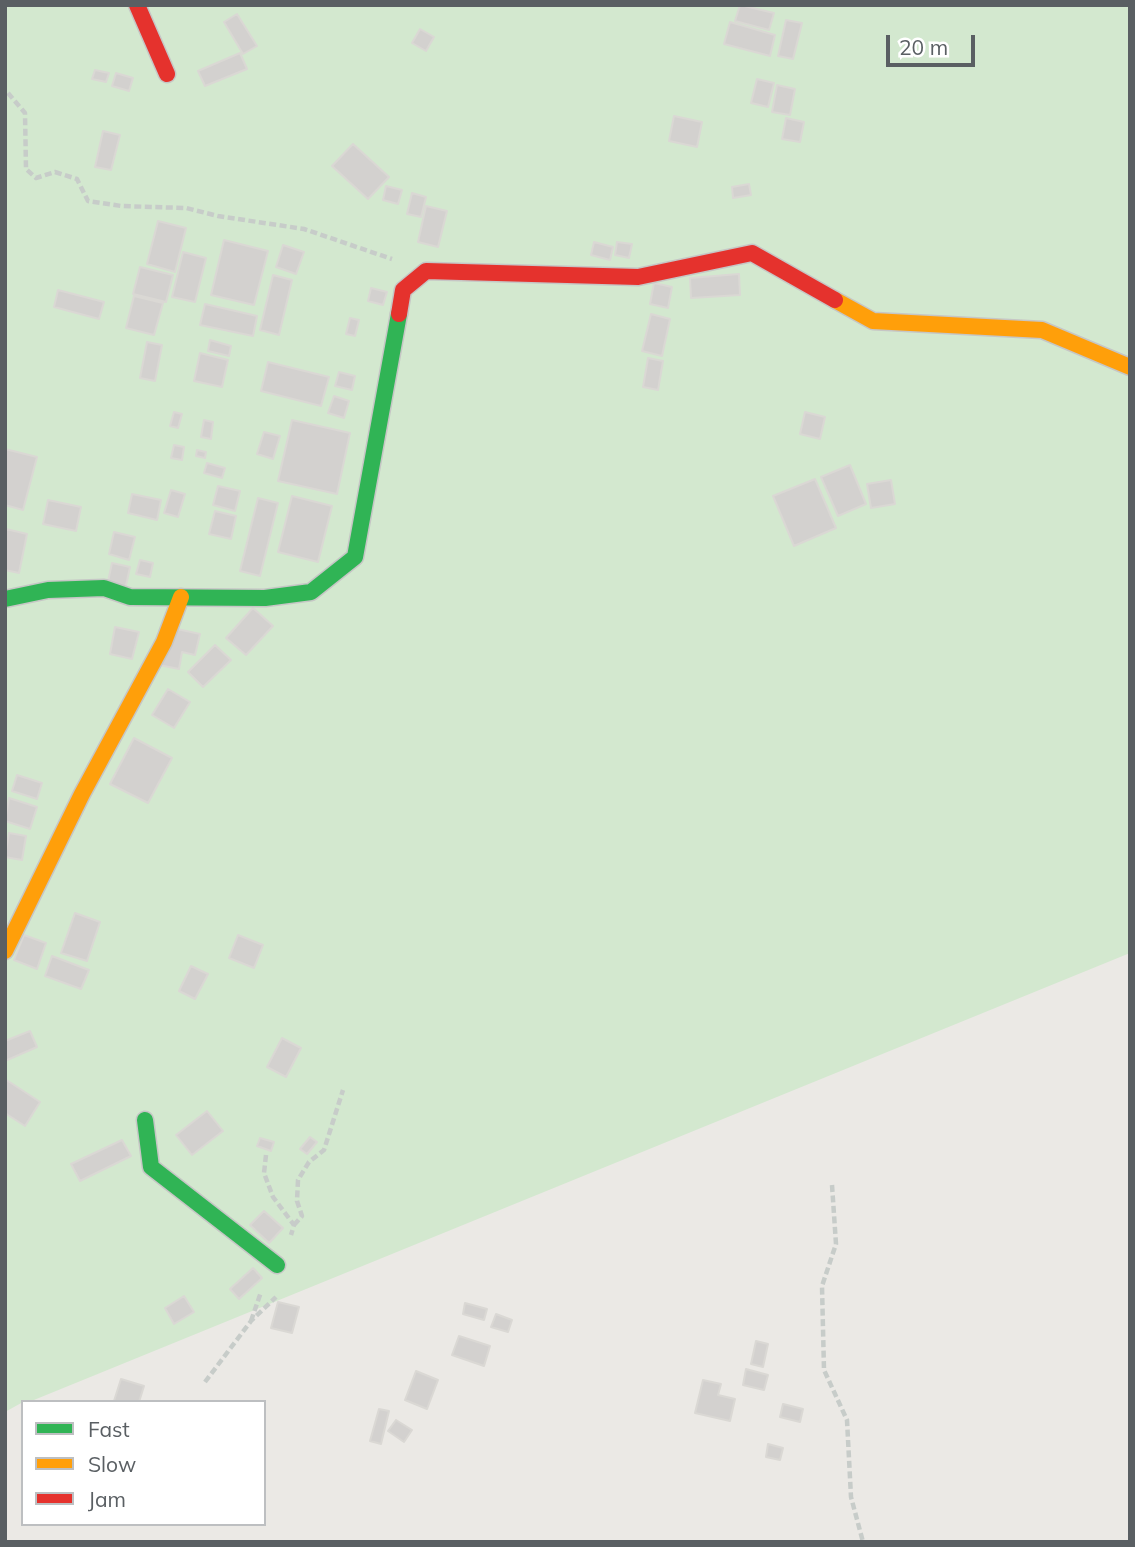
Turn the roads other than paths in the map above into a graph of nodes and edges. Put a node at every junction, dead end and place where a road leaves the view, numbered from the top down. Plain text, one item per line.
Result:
1 (137, 5) edge
2 (167, 74) dead end
3 (1130, 367) edge
4 (181, 597) junction
5 (5, 599) edge
6 (5, 951) edge
7 (145, 1120) dead end
8 (277, 1265) dead end

1 - 2 street
3 - 4 street
4 - 5 street
4 - 6 street
7 - 8 street

